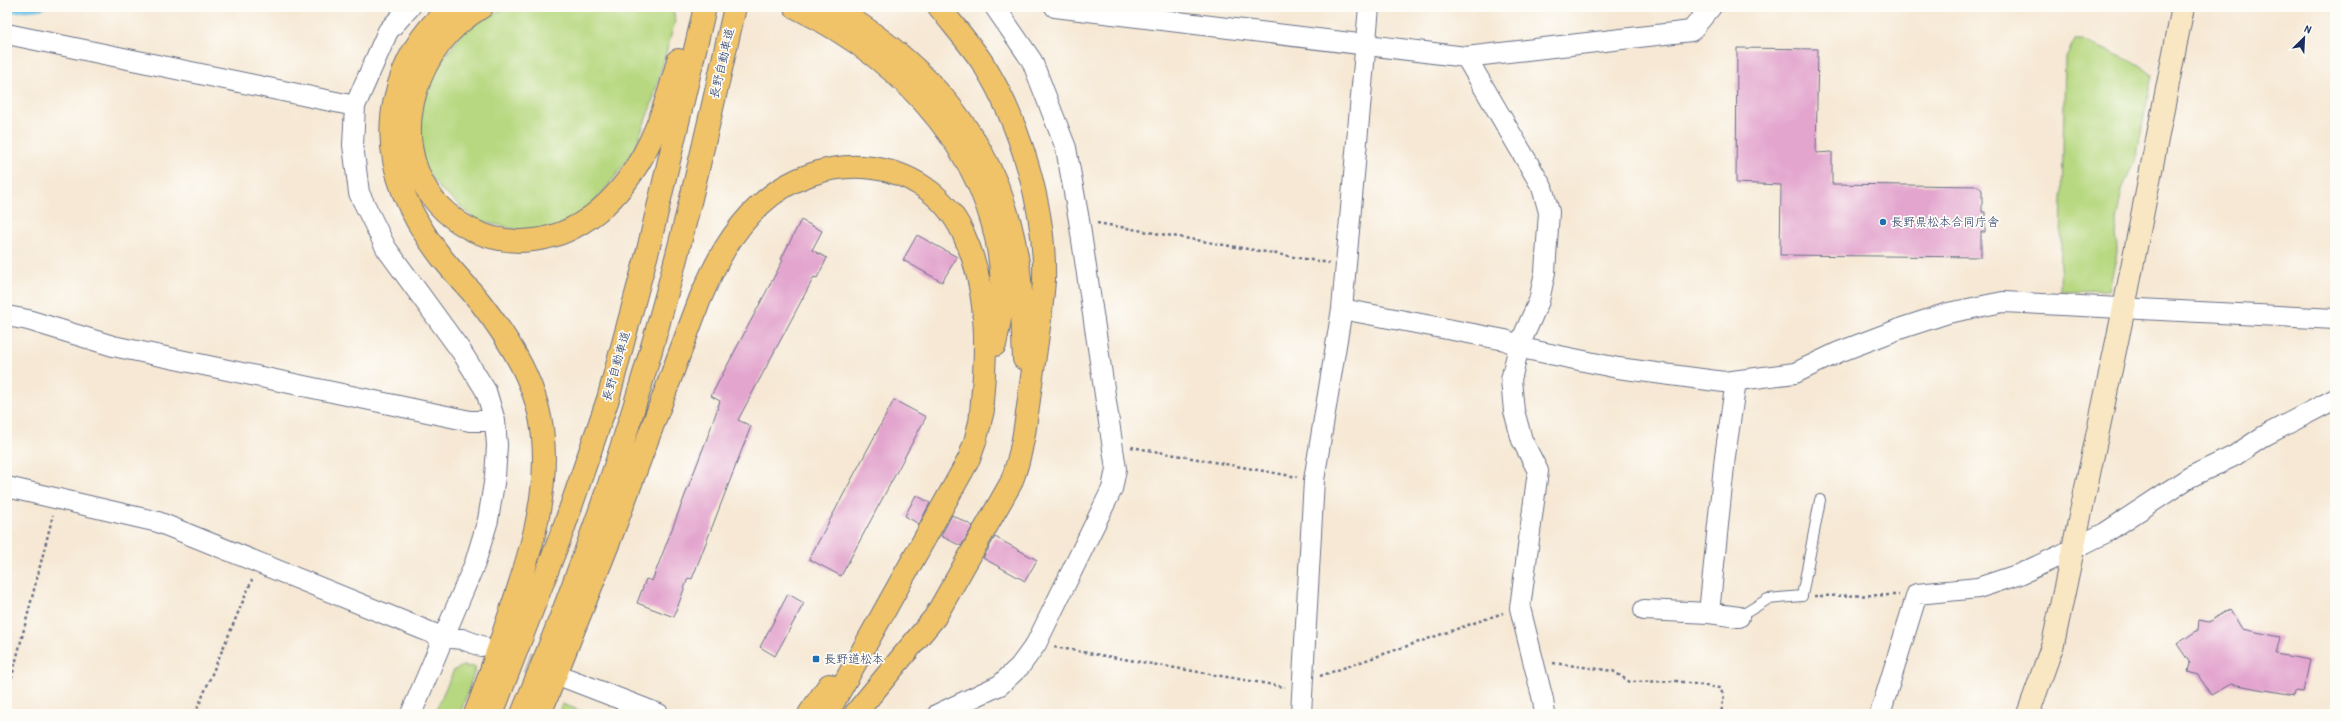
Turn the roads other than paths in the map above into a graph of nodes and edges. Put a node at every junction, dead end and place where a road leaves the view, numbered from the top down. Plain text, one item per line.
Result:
1 (410, 7) edge
2 (450, 7) edge
3 (482, 7) edge
4 (692, 7) edge
5 (705, 7) edge
6 (735, 7) edge
7 (795, 7) edge
8 (833, 7) edge
9 (939, 7) edge
10 (995, 7) edge
11 (1055, 7) edge
12 (1369, 7) edge
13 (1711, 7) edge
14 (2183, 7) edge
15 (7, 34) edge
16 (1365, 44) junction
17 (1466, 57) junction
18 (355, 106) junction
19 (2124, 308) junction
20 (1342, 309) junction
21 (7, 316) edge
22 (2335, 320) edge
23 (1518, 346) junction
24 (1736, 381) junction
25 (2333, 405) edge
26 (1026, 417) junction
27 (495, 421) junction
28 (980, 424) junction
29 (7, 487) edge
30 (1820, 500) dead end
31 (2074, 547) junction
32 (894, 594) junction
33 (1644, 610) dead end
34 (1709, 612) junction
35 (1739, 617) joint
36 (442, 637) junction
37 (481, 646) tunnel mouth
38 (566, 678) tunnel mouth
39 (411, 714) edge
40 (475, 714) edge
41 (492, 714) edge
42 (522, 714) edge
43 (540, 714) edge
44 (660, 714) edge
45 (809, 714) edge
46 (827, 714) edge
47 (855, 714) edge
48 (938, 714) edge
49 (1301, 714) edge
50 (1544, 714) edge
51 (1880, 714) edge
52 (2028, 714) edge

1 - 18 street
2 - 40 highway
3 - 4 highway
5 - 41 highway, 長野自動車道
6 - 42 highway, 長野自動車道
7 - 28 highway
8 - 26 highway
9 - 26 highway
10 - 48 street
11 - 16 street
12 - 16 street
13 - 17 street
14 - 19 street
15 - 18 street
16 - 17 street
16 - 20 street
17 - 23 street
18 - 27 street
19 - 22 street
19 - 24 street
19 - 31 street
20 - 23 street
20 - 49 street
21 - 27 street
23 - 24 street
23 - 50 street
24 - 34 street
25 - 31 street
26 - 47 highway
27 - 36 street
28 - 32 highway
28 - 43 highway
29 - 36 street
30 - 35 lane
31 - 51 street
31 - 52 street
32 - 45 highway
32 - 46 highway
33 - 34 street
34 - 35 street
36 - 37 street
36 - 39 street
38 - 44 street

